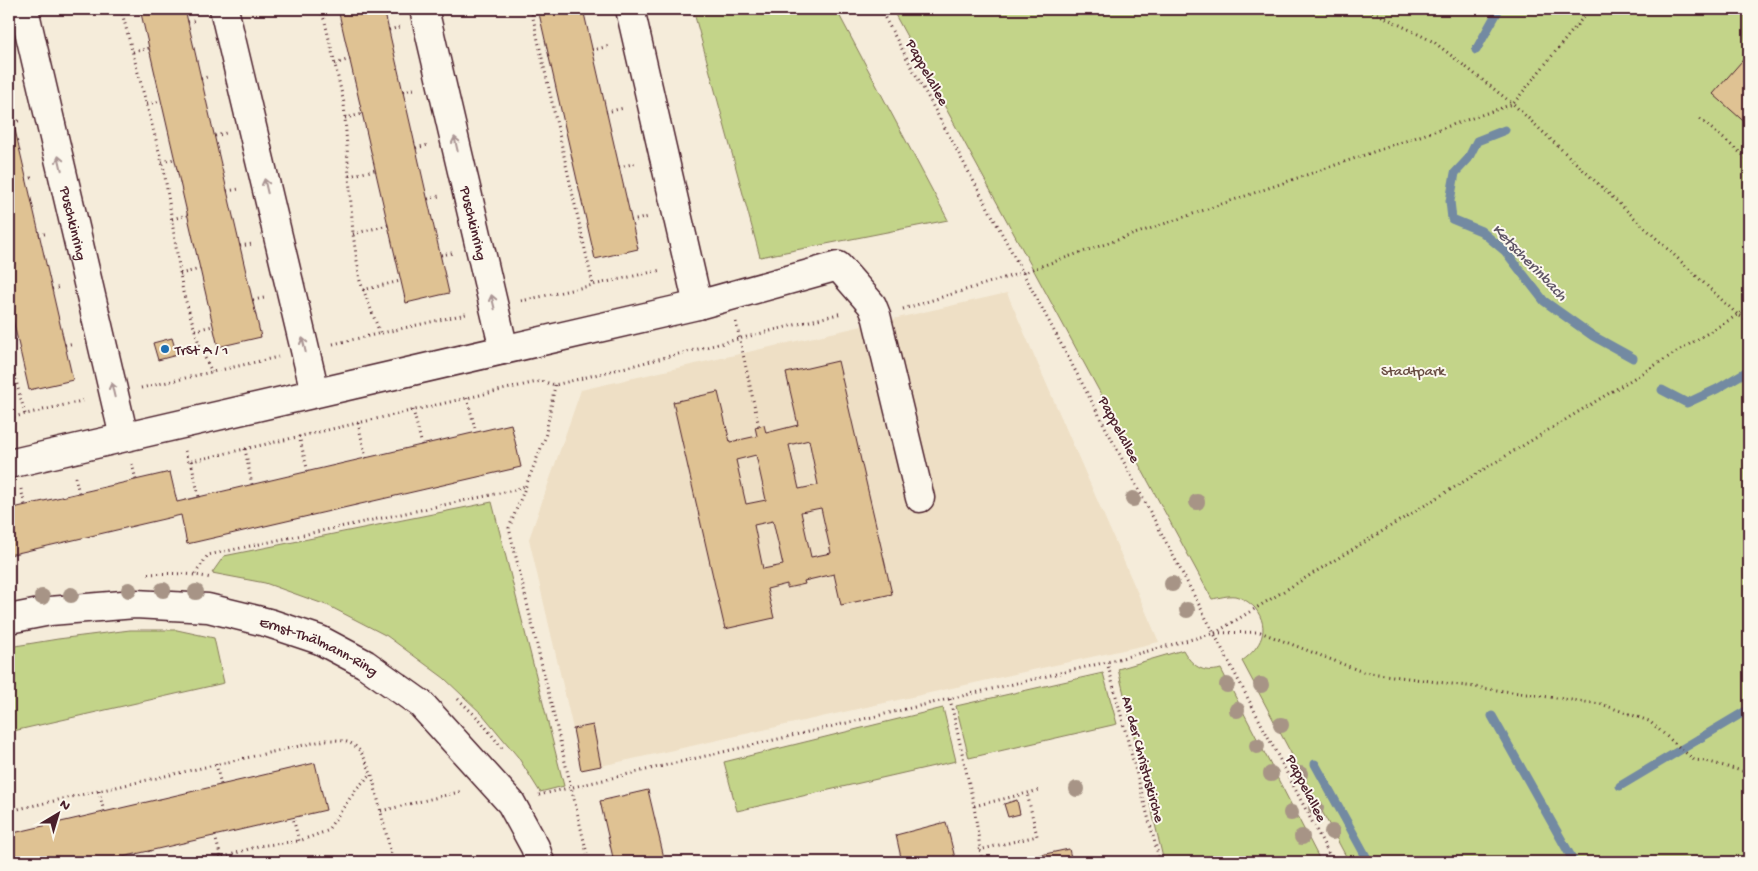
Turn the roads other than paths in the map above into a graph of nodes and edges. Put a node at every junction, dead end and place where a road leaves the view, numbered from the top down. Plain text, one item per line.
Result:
1 (24, 9) edge
2 (224, 9) edge
3 (424, 9) edge
4 (630, 9) edge
5 (698, 305) junction
6 (504, 350) junction
7 (315, 392) junction
8 (124, 437) junction
9 (9, 464) edge
10 (920, 498) dead end
11 (9, 619) edge
12 (540, 862) edge

8 -> 1 street, Puschkinring
7 -> 2 street
6 -> 3 street, Puschkinring
4 - 5 street
5 - 6 street
5 - 10 street
6 - 7 street
7 - 8 street
8 - 9 street
11 - 12 street, Ernst-Thälmann-Ring

